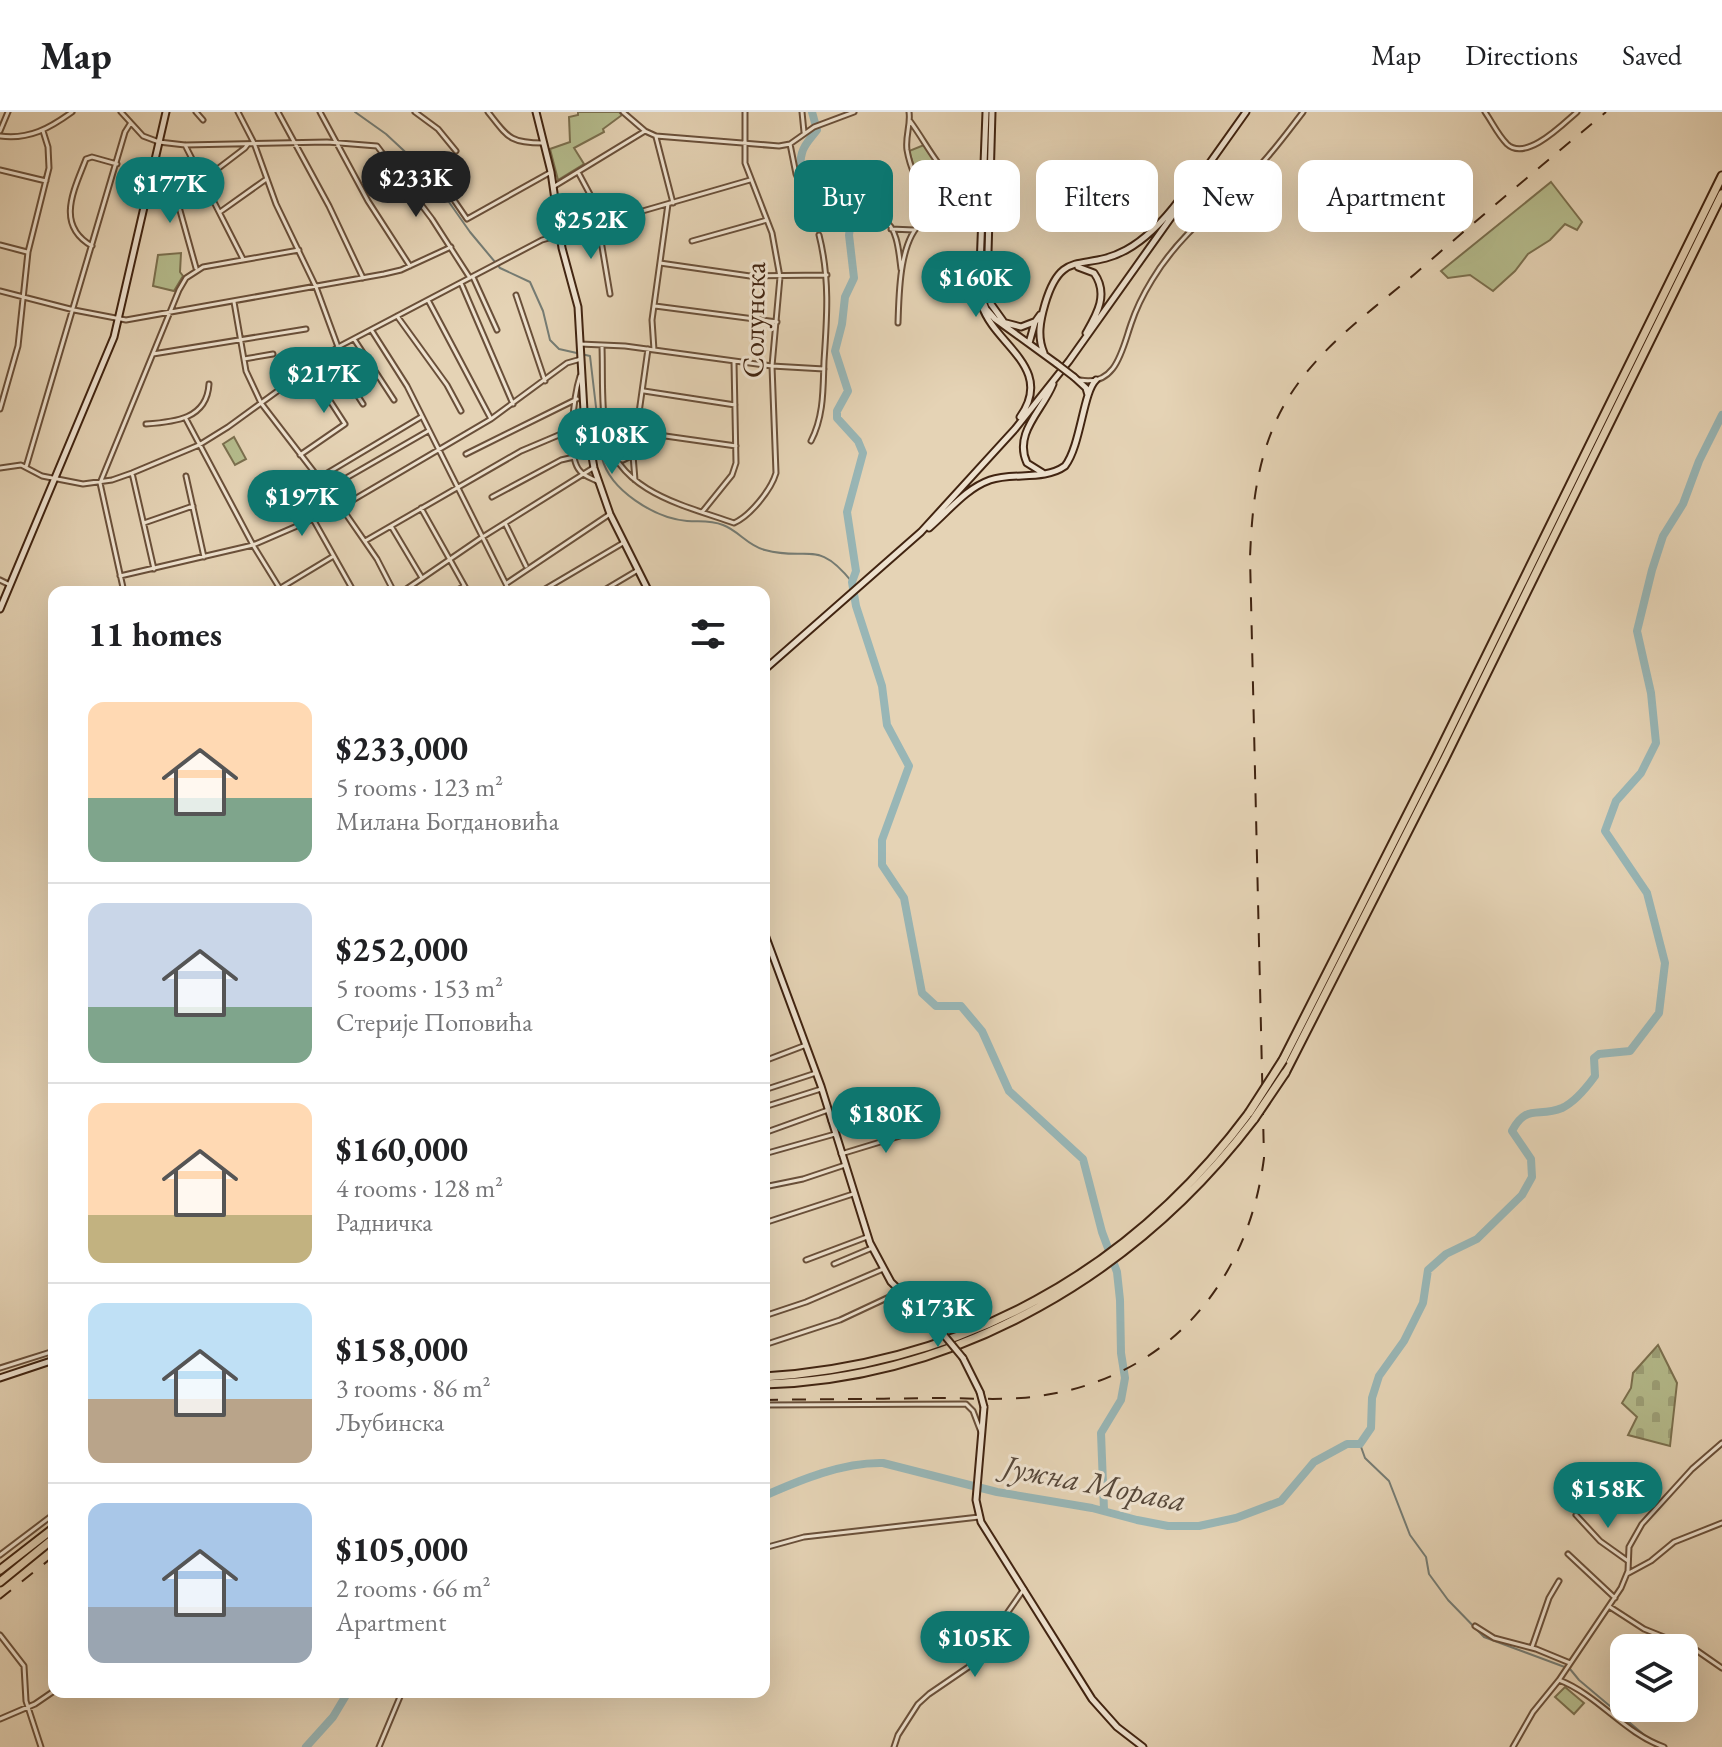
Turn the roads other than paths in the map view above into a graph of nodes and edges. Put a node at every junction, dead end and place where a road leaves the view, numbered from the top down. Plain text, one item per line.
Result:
1 (8, 112) edge
2 (72, 112) edge
3 (121, 112) edge
4 (166, 112) edge
5 (196, 112) edge
6 (238, 112) edge
7 (278, 112) edge
8 (320, 112) edge
9 (415, 112) edge
10 (488, 112) edge
11 (536, 112) edge
12 (623, 112) edge
13 (745, 112) edge
14 (802, 112) edge
15 (854, 112) edge
16 (909, 112) edge
17 (989, 112) edge
18 (1246, 112) edge
19 (1303, 112) edge
20 (1485, 112) edge
21 (1577, 112) edge
22 (65, 114) edge
23 (203, 120) dead end
24 (910, 121) junction
25 (130, 124) junction
26 (43, 131) junction
27 (645, 131) junction
28 (804, 132) junction
29 (0, 134) edge
30 (656, 136) junction
31 (159, 142) junction
32 (337, 142) junction
33 (254, 143) junction
34 (545, 143) junction
35 (745, 143) junction
36 (248, 144) junction
37 (295, 144) junction
38 (790, 144) junction
39 (185, 145) junction
40 (456, 151) dead end
41 (415, 155) dead end
42 (910, 160) edge
43 (937, 160) edge
44 (987, 160) edge
45 (1213, 160) edge
46 (794, 162) edge
47 (117, 164) junction
48 (0, 170) edge
49 (578, 171) junction
50 (551, 172) junction
51 (1722, 176) edge
52 (266, 179) junction
53 (203, 180) junction
54 (750, 180) junction
55 (46, 181) junction
56 (553, 187) junction
57 (1722, 194) edge
58 (193, 199) dead end
59 (593, 200) dead end
60 (670, 204) junction
61 (1174, 206) edge
62 (220, 212) junction
63 (1174, 215) edge
64 (767, 220) junction
65 (598, 223) junction
66 (892, 232) edge
67 (913, 232) edge
68 (984, 232) edge
69 (986, 232) edge
70 (560, 235) junction
71 (819, 235) dead end
72 (692, 241) dead end
73 (0, 245) edge
74 (92, 246) junction
75 (451, 247) junction
76 (299, 250) junction
77 (28, 252) junction
78 (243, 260) junction
79 (660, 263) junction
80 (410, 266) junction
81 (1071, 266) junction
82 (197, 270) junction
83 (901, 273) junction
84 (827, 275) junction
85 (472, 277) junction
86 (780, 277) junction
87 (363, 278) junction
88 (461, 283) junction
89 (980, 285) junction
90 (316, 287) junction
91 (0, 291) edge
92 (610, 294) dead end
93 (516, 295) dead end
94 (23, 297) junction
95 (428, 300) junction
96 (234, 302) junction
97 (655, 306) junction
98 (74, 310) junction
99 (1043, 310) junction
100 (169, 313) junction
101 (397, 316) junction
102 (119, 320) junction
103 (777, 322) junction
104 (1035, 322) junction
105 (898, 323) dead end
106 (1006, 325) junction
107 (306, 329) dead end
108 (371, 330) junction
109 (497, 330) dead end
110 (354, 339) junction
111 (241, 341) junction
112 (1084, 341) junction
113 (1029, 343) junction
114 (580, 344) junction
115 (338, 347) junction
116 (602, 347) junction
117 (651, 350) junction
118 (330, 353) junction
119 (153, 354) junction
120 (273, 354) dead end
121 (1045, 355) junction
122 (580, 356) junction
123 (244, 359) junction
124 (734, 362) junction
125 (772, 366) junction
126 (308, 367) junction
127 (824, 369) junction
128 (581, 373) junction
129 (1075, 378) junction
130 (1054, 380) junction
131 (1096, 380) junction
132 (545, 381) junction
133 (209, 384) dead end
134 (643, 391) junction
135 (1088, 398) junction
136 (577, 399) junction
137 (394, 400) dead end
138 (261, 403) junction
139 (363, 404) dead end
140 (514, 404) junction
141 (735, 405) junction
142 (0, 409) edge
143 (461, 411) dead end
144 (421, 417) junction
145 (186, 419) junction
146 (491, 419) junction
147 (146, 424) dead end
148 (573, 429) junction
149 (428, 431) junction
150 (637, 432) junction
151 (811, 441) dead end
152 (1001, 444) junction
153 (199, 445) junction
154 (738, 447) junction
155 (439, 451) junction
156 (466, 454) dead end
157 (300, 455) junction
158 (633, 455) junction
159 (574, 457) junction
160 (616, 458) junction
161 (26, 467) junction
162 (0, 468) edge
163 (594, 468) junction
164 (132, 473) junction
165 (1052, 473) junction
166 (583, 474) junction
167 (186, 476) dead end
168 (319, 478) junction
169 (56, 479) junction
170 (635, 480) junction
171 (597, 481) junction
172 (100, 483) junction
173 (456, 488) junction
174 (327, 489) junction
175 (492, 497) dead end
176 (193, 506) junction
177 (341, 507) junction
178 (421, 508) junction
179 (702, 512) junction
180 (610, 514) junction
181 (313, 519) junction
182 (144, 523) junction
183 (505, 523) junction
184 (391, 526) junction
185 (921, 532) junction
186 (481, 538) junction
187 (365, 541) junction
188 (624, 542) junction
189 (253, 545) junction
190 (333, 556) junction
191 (204, 557) junction
192 (449, 559) junction
193 (526, 568) junction
194 (154, 569) junction
195 (638, 570) junction
196 (120, 576) junction
197 (422, 578) junction
198 (0, 580) edge
199 (506, 584) joint
200 (10, 585) junction
201 (122, 586) edge
202 (279, 586) edge
203 (287, 586) edge
204 (350, 586) edge
205 (391, 586) edge
206 (411, 586) edge
207 (464, 586) edge
208 (550, 586) edge
209 (611, 586) edge
210 (646, 586) edge
211 (0, 609) edge
212 (770, 665) edge
213 (770, 948) edge
214 (806, 1045) junction
215 (770, 1059) edge
216 (816, 1073) junction
217 (770, 1088) edge
218 (822, 1089) junction
219 (770, 1105) edge
220 (828, 1110) junction
221 (898, 1113) dead end
222 (1252, 1116) junction
223 (831, 1121) junction
224 (923, 1129) dead end
225 (770, 1131) edge
226 (835, 1134) junction
227 (770, 1152) edge
228 (841, 1154) junction
229 (845, 1165) junction
230 (770, 1186) edge
231 (853, 1194) junction
232 (770, 1221) edge
233 (867, 1237) junction
234 (872, 1248) junction
235 (806, 1260) dead end
236 (1105, 1262) junction
237 (834, 1264) dead end
238 (883, 1269) junction
239 (902, 1291) junction
240 (770, 1314) edge
241 (770, 1343) edge
242 (48, 1353) edge
243 (48, 1362) edge
244 (0, 1368) edge
245 (770, 1376) edge
246 (0, 1378) edge
247 (770, 1383) edge
248 (770, 1405) edge
249 (983, 1435) junction
250 (1722, 1443) edge
251 (1576, 1515) dead end
252 (979, 1517) junction
253 (48, 1519) edge
254 (1722, 1523) edge
255 (48, 1533) edge
256 (48, 1543) edge
257 (770, 1546) edge
258 (1568, 1554) dead end
259 (0, 1555) edge
260 (1628, 1561) junction
261 (0, 1570) edge
262 (1627, 1574) junction
263 (1559, 1581) dead end
264 (0, 1582) edge
265 (1024, 1588) junction
266 (1615, 1598) junction
267 (1610, 1607) junction
268 (1475, 1626) dead end
269 (0, 1635) edge
270 (1532, 1647) junction
271 (1569, 1664) junction
272 (1722, 1668) edge
273 (1559, 1680) junction
274 (48, 1695) edge
275 (399, 1698) edge
276 (26, 1701) junction
277 (28, 1708) junction
278 (18, 1711) junction
279 (0, 1719) edge
280 (41, 1747) edge
281 (379, 1747) edge
282 (894, 1747) edge
283 (1143, 1747) edge
284 (1513, 1747) edge
285 (1664, 1747) edge

1 - 29 street
2 - 22 street
3 - 25 street
4 - 31 main road
5 - 23 street
6 - 33 street
7 - 37 street
8 - 32 street
9 - 40 street
10 - 34 street
11 - 34 main road
12 - 27 street
13 - 35 street, Солунска
14 - 28 street
15 - 28 street
16 - 24 street
17 - 44 main road
18 - 45 main road
19 - 131 street
20 - 21 street
22 - 26 street
24 - 42 street
24 - 43 street
25 - 31 street
25 - 47 street
26 - 29 street
26 - 55 street
27 - 30 street
27 - 49 street
28 - 38 street
30 - 35 street
30 - 60 street
31 - 39 street
31 - 102 main road
32 - 37 street
32 - 75 street
32 - 80 street
33 - 36 street
33 - 37 street
33 - 52 street
34 - 50 main road
35 - 38 street
35 - 54 street, Солунска
36 - 39 street
36 - 53 street
37 - 87 street
38 - 46 street
39 - 53 street
41 - 50 street
47 - 74 street
47 - 74 street
48 - 55 street
49 - 56 street
49 - 59 street
50 - 56 main road
51 - 222 highway, bridge
52 - 62 street
52 - 76 street
53 - 62 street
54 - 60 street
54 - 64 street, Солунска
55 - 77 street
56 - 70 main road
57 - 222 highway, bridge
58 - 82 street
60 - 65 street
60 - 79 street
61 - 81 main road
62 - 78 street
63 - 112 main road
64 - 72 street
64 - 86 street, Солунска
65 - 70 street
65 - 92 street
66 - 83 street
67 - 83 street
68 - 89 main road
69 - 106 main road
70 - 85 street
70 - 114 main road
71 - 84 street
73 - 77 street
74 - 98 street
75 - 80 street
75 - 85 street
76 - 78 street
76 - 90 street
77 - 94 street
78 - 82 street
79 - 86 street
79 - 97 street
80 - 87 street
81 - 99 main road
81 - 112 main road
82 - 100 street
83 - 105 street
84 - 86 street
84 - 127 street
85 - 88 street
85 - 109 street
86 - 103 street, Солунска
87 - 90 street
88 - 95 street
88 - 140 street
89 - 106 main road
89 - 152 main road
90 - 96 street
90 - 115 street
91 - 94 street
93 - 132 street
94 - 98 street
94 - 142 street
95 - 101 street
95 - 146 street
96 - 100 street
96 - 111 street
97 - 103 street
97 - 117 street
98 - 102 street
98 - 161 street
99 - 104 main road
99 - 121 main road
100 - 102 street
100 - 119 street
101 - 108 street
101 - 143 street
102 - 169 main road
103 - 125 street, Солунска
104 - 106 main road
104 - 113 main road
106 - 113 main road
107 - 111 street
108 - 110 street
108 - 144 street
110 - 115 street
110 - 137 street
111 - 119 street
111 - 123 street
112 - 130 main road
113 - 121 main road
114 - 116 street
114 - 122 main road
115 - 118 street
116 - 117 street
116 - 160 street
117 - 124 street
117 - 134 street
118 - 126 street
118 - 139 street
119 - 172 street
120 - 123 street
121 - 129 main road, bridge
122 - 128 main road
122 - 132 street
123 - 138 street
124 - 125 street
124 - 141 street
125 - 127 street
125 - 179 street, Солунска
126 - 138 street
126 - 157 street
127 - 151 street
128 - 136 street
128 - 163 main road
129 - 131 street
129 - 135 main road
130 - 152 main road
130 - 165 main road
131 - 135 main road
132 - 140 street
133 - 145 street
134 - 141 street
134 - 150 street
135 - 165 main road
136 - 148 street
136 - 156 street
138 - 153 street
138 - 157 street
140 - 146 street
141 - 154 street
144 - 149 street
144 - 168 street
145 - 147 street
145 - 153 street
146 - 155 street
148 - 159 street
148 - 173 street
149 - 155 street
149 - 174 street
150 - 154 street
150 - 158 street
152 - 185 main road
153 - 164 street
153 - 189 street
154 - 179 street
155 - 173 street
155 - 177 street
157 - 168 street
158 - 160 street
158 - 170 street
159 - 166 street
159 - 175 street
160 - 170 street
161 - 162 street
161 - 169 street
163 - 166 street
163 - 171 main road
164 - 172 street
164 - 182 street
165 - 185 main road
166 - 171 street
166 - 183 street
167 - 176 street
168 - 174 street
169 - 172 street
169 - 200 main road
170 - 179 street
171 - 180 main road
172 - 196 street
173 - 178 street
173 - 186 street
174 - 177 street
176 - 182 street
176 - 191 street
177 - 181 street
177 - 187 street
178 - 184 street
178 - 192 street
180 - 188 main road
180 - 193 street
181 - 189 street
181 - 190 street
182 - 194 street
183 - 186 street
183 - 193 street
184 - 187 street
184 - 197 street
185 - 212 main road
186 - 192 street
186 - 199 street
187 - 205 street
188 - 195 main road
188 - 208 street
189 - 191 street
189 - 202 street
190 - 203 street
190 - 204 street
191 - 194 street
192 - 197 street
192 - 207 street
193 - 199 street
194 - 196 street
195 - 209 street
195 - 210 main road
196 - 201 street
197 - 206 street
198 - 200 street
200 - 211 main road
213 - 214 main road
214 - 215 street
214 - 216 main road
216 - 217 street
216 - 218 main road
218 - 219 street
218 - 220 main road
220 - 223 main road
220 - 225 street
221 - 223 street
222 - 236 highway
223 - 226 main road
224 - 228 street
226 - 227 street
226 - 228 main road
228 - 229 main road
229 - 230 street
229 - 231 main road
231 - 232 street
231 - 233 main road
233 - 234 main road
233 - 235 street
234 - 237 street
234 - 238 main road
236 - 245 highway
236 - 247 highway
238 - 239 main road
238 - 240 street
239 - 241 street
239 - 249 main road, bridge
242 - 244 street
243 - 246 main road
248 - 249 street
249 - 252 main road
250 - 260 street
251 - 260 street
252 - 257 street
252 - 265 main road
253 - 259 street
254 - 262 street
255 - 261 highway
256 - 264 highway
258 - 266 street
260 - 262 street
262 - 266 street
263 - 270 street
265 - 282 street
265 - 283 main road
266 - 267 street
267 - 271 street
267 - 272 street
268 - 270 street
269 - 276 street
270 - 271 street
271 - 273 street
273 - 284 street
273 - 285 street
274 - 277 street
275 - 281 street
276 - 277 street
276 - 278 street
277 - 278 street
277 - 280 street
278 - 279 street

